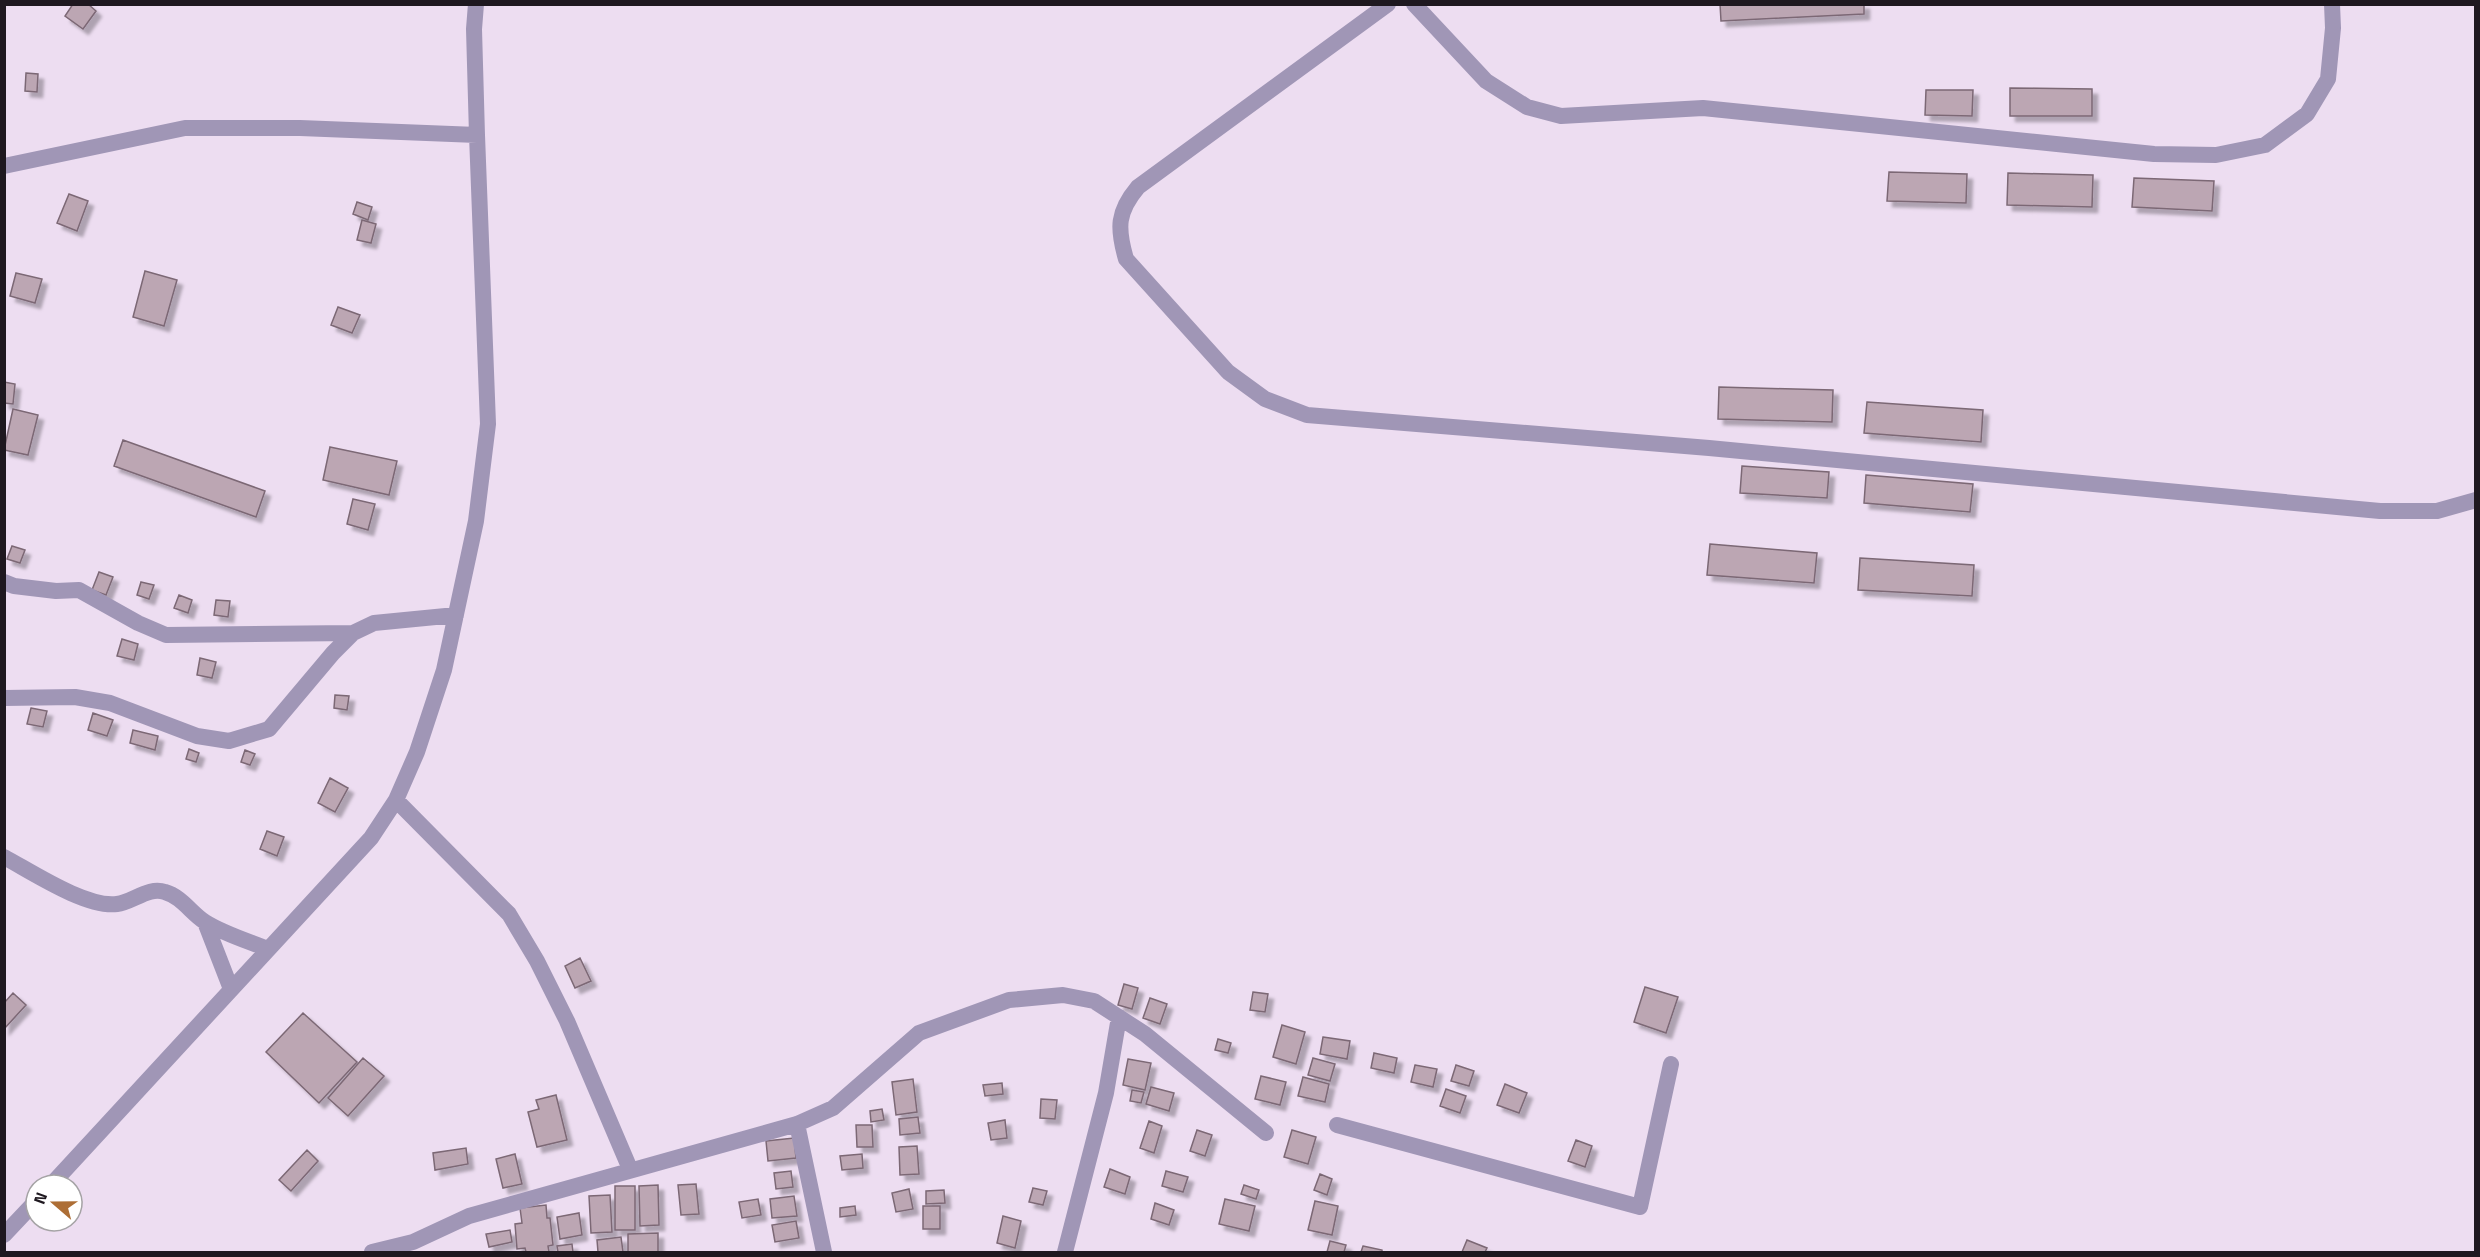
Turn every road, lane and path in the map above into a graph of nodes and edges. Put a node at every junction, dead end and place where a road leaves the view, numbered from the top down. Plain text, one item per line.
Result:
1 (476, 4) edge
2 (1388, 4) edge
3 (1413, 4) edge
4 (2332, 4) edge
5 (477, 135) junction
6 (4, 166) edge
7 (2475, 500) edge
8 (4, 582) edge
9 (456, 615) junction
10 (353, 633) junction
11 (4, 698) edge
12 (396, 800) junction
13 (4, 857) edge
14 (205, 922) junction
15 (268, 949) junction
16 (231, 989) junction
17 (1119, 1017) junction
18 (1671, 1064) dead end
19 (797, 1124) junction
20 (1337, 1125) dead end
21 (1266, 1133) dead end
22 (630, 1170) junction
23 (62, 1173) edge
24 (24, 1214) edge
25 (4, 1235) edge
26 (372, 1252) edge
27 (824, 1252) edge
28 (1065, 1252) edge

1 - 5 street
2 - 7 street
3 - 4 street
5 - 6 street
5 - 9 street
8 - 10 street
9 - 10 street
9 - 12 street
10 - 11 street
12 - 15 street
12 - 22 street
13 - 14 street
14 - 15 street
14 - 16 street
15 - 16 street
16 - 23 street
17 - 19 street
17 - 21 street
17 - 28 street
18 - 20 street
19 - 22 street
19 - 27 street
22 - 26 street
24 - 25 street

